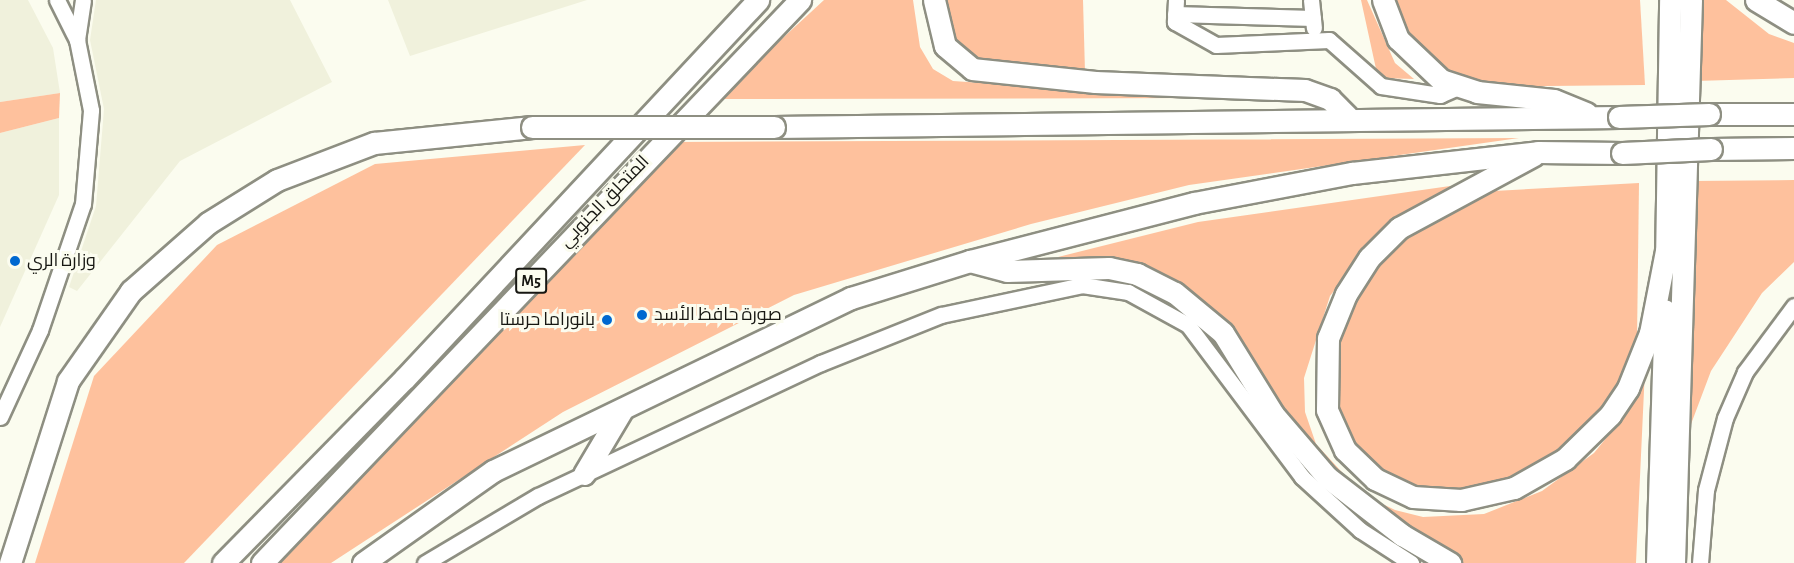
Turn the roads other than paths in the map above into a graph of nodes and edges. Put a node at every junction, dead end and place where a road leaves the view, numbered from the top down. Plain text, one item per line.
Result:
1 (57, 0) edge
2 (82, 0) edge
3 (758, 0) edge
4 (800, 0) edge
5 (933, 0) edge
6 (1311, 0) edge
7 (1383, 0) edge
8 (1660, 0) edge
9 (1670, 0) edge
10 (1691, 0) edge
11 (1756, 0) edge
12 (1176, 7) edge
13 (1313, 18) junction
14 (1794, 23) edge
15 (77, 40) junction
16 (1315, 40) junction
17 (1669, 41) junction
18 (1458, 87) junction
19 (1794, 114) edge
20 (1596, 117) junction
21 (1349, 118) junction
22 (1794, 148) edge
23 (1538, 152) junction
24 (1666, 252) junction
25 (970, 261) junction
26 (1794, 306) edge
27 (622, 409) junction
28 (0, 417) edge
29 (584, 474) junction
30 (10, 563) edge
31 (223, 563) edge
32 (262, 563) edge
33 (363, 563) edge
34 (425, 563) edge
35 (1411, 563) edge
36 (1450, 563) edge
37 (1657, 563) edge
38 (1674, 563) edge
39 (1700, 563) edge

1 - 15 street
2 - 15 street
3 - 31 highway, المتحلق الجنوبي / M5
4 - 32 highway, المتحلق الجنوبي / M5
5 - 21 highway
6 - 13 street
7 - 18 highway
8 - 17 highway
9 - 17 highway
10 - 38 highway
11 - 14 highway
12 - 13 street
12 - 16 street
13 - 16 street
15 - 28 street
16 - 18 street
17 - 24 highway
18 - 20 highway
19 - 20 highway, bridge
20 - 21 highway
21 - 30 highway, bridge
22 - 23 highway, bridge
23 - 24 highway
23 - 25 highway
24 - 37 highway
25 - 27 highway
25 - 36 highway
26 - 39 street
27 - 29 highway
27 - 33 highway
29 - 34 street
29 - 35 street

